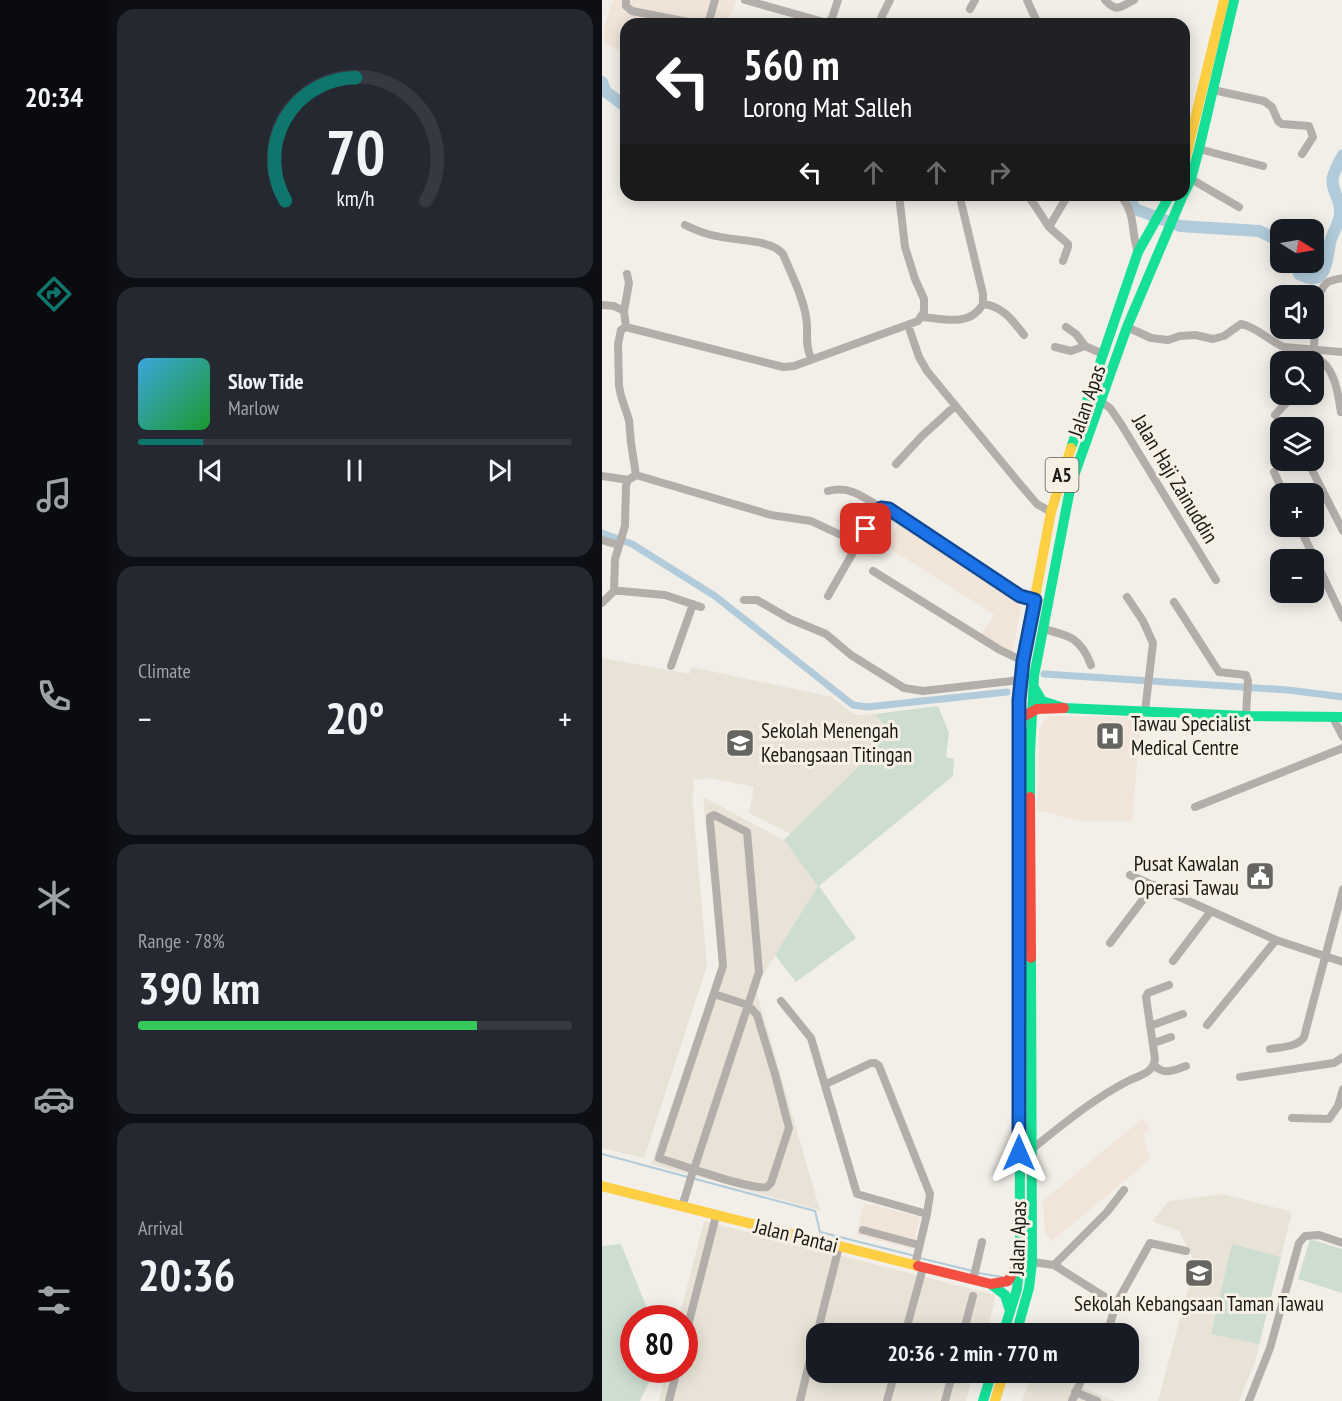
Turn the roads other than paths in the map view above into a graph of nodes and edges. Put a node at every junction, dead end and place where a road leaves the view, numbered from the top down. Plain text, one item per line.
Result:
1 (626, 0) edge
2 (715, 0) edge
3 (745, 0) edge
4 (838, 0) edge
5 (890, 0) edge
6 (975, 0) edge
7 (1027, 0) edge
8 (1105, 0) edge
9 (1134, 0) edge
10 (1224, 0) edge
11 (1234, 0) edge
12 (970, 9) dead end
13 (802, 16) joint
14 (668, 18) edge
15 (710, 18) edge
16 (809, 18) edge
17 (832, 18) edge
18 (881, 18) edge
19 (1035, 18) edge
20 (1212, 95) junction
21 (1190, 119) edge
22 (1190, 122) edge
23 (1199, 149) junction
24 (1302, 154) dead end
25 (1263, 166) dead end
26 (1191, 179) joint
27 (900, 201) edge
28 (1032, 201) edge
29 (1067, 201) edge
30 (1125, 201) edge
31 (1167, 201) edge
32 (1181, 201) edge
33 (961, 202) dead end
34 (1239, 207) dead end
35 (685, 225) dead end
36 (1049, 227) junction
37 (1138, 252) junction
38 (1063, 261) dead end
39 (1151, 269) junction
40 (627, 274) dead end
41 (1343, 278) edge
42 (1123, 296) junction
43 (983, 304) junction
44 (602, 305) edge
45 (624, 311) junction
46 (923, 317) junction
47 (908, 325) junction
48 (626, 327) junction
49 (1066, 327) dead end
50 (1127, 327) junction
51 (1024, 335) dead end
52 (1085, 346) junction
53 (1055, 347) dead end
54 (1298, 351) edge
55 (1315, 351) edge
56 (1343, 352) edge
57 (1103, 354) junction
58 (1324, 355) edge
59 (811, 358) junction
60 (1324, 363) edge
61 (1100, 401) junction
62 (1284, 405) edge
63 (955, 406) junction
64 (1341, 412) dead end
65 (1275, 415) dead end
66 (896, 464) dead end
67 (1313, 471) edge
68 (1274, 472) dead end
69 (636, 475) junction
70 (602, 476) edge
71 (628, 480) junction
72 (1279, 483) edge
73 (828, 491) dead end
74 (881, 508) junction
75 (1051, 512) junction
76 (1062, 528) junction
77 (1343, 531) edge
78 (1305, 537) edge
79 (602, 540) edge
80 (858, 543) junction
81 (619, 544) junction
82 (1043, 560) junction
83 (873, 571) dead end
84 (1216, 580) dead end
85 (614, 591) junction
86 (828, 596) dead end
87 (1127, 597) dead end
88 (744, 600) dead end
89 (1035, 600) junction
90 (1174, 602) dead end
91 (602, 603) edge
92 (1343, 618) edge
93 (1043, 629) junction
94 (1023, 661) junction
95 (1091, 665) dead end
96 (671, 666) dead end
97 (1034, 676) junction
98 (1021, 680) junction
99 (1064, 708) junction
100 (1031, 711) junction
101 (1145, 711) junction
102 (1246, 716) junction
103 (1337, 716) edge
104 (1018, 730) junction
105 (1343, 737) edge
106 (1343, 748) edge
107 (1030, 753) junction
108 (1194, 807) dead end
109 (1130, 875) dead end
110 (1154, 885) junction
111 (1343, 889) edge
112 (1211, 911) junction
113 (1276, 939) junction
114 (1110, 943) dead end
115 (1324, 957) junction
116 (1173, 961) dead end
117 (1343, 962) edge
118 (1169, 985) dead end
119 (714, 994) junction
120 (781, 1001) dead end
121 (748, 1005) junction
122 (1183, 1014) dead end
123 (1150, 1026) junction
124 (1207, 1026) dead end
125 (1171, 1037) dead end
126 (1154, 1043) junction
127 (1270, 1049) dead end
128 (1343, 1057) edge
129 (1154, 1065) junction
130 (1186, 1066) dead end
131 (1240, 1077) dead end
132 (826, 1084) junction
133 (1343, 1089) edge
134 (1292, 1118) dead end
135 (1032, 1149) junction
136 (693, 1171) junction
137 (602, 1186) edge
138 (1124, 1190) dead end
139 (682, 1207) junction
140 (927, 1214) junction
141 (716, 1216) junction
142 (863, 1230) dead end
143 (982, 1242) dead end
144 (1343, 1243) edge
145 (839, 1247) junction
146 (919, 1248) junction
147 (1186, 1251) dead end
148 (1020, 1260) junction
149 (1032, 1262) junction
150 (918, 1265) junction
151 (1054, 1265) junction
152 (973, 1277) junction
153 (991, 1284) junction
154 (972, 1296) dead end
155 (1116, 1304) junction
156 (693, 1305) edge
157 (1010, 1313) junction
158 (820, 1323) edge
159 (907, 1323) edge
160 (966, 1323) edge
161 (1007, 1323) edge
162 (1019, 1323) edge
163 (1110, 1323) edge
164 (806, 1377) edge
165 (674, 1383) edge
166 (892, 1383) edge
167 (950, 1383) edge
168 (989, 1383) edge
169 (1001, 1383) edge
170 (1080, 1383) edge
171 (1075, 1392) junction
172 (669, 1401) edge
173 (800, 1401) edge
174 (887, 1401) edge
175 (945, 1401) edge
176 (983, 1401) edge
177 (995, 1401) edge
178 (1072, 1401) edge
179 (1097, 1401) edge
180 (1249, 1401) edge

1 - 14 street
2 - 15 street
3 - 13 street
4 - 17 street
5 - 18 street
6 - 12 street
7 - 19 street
8 - 9 street
10 - 21 main road
11 - 20 main road, Jalan Apas / A5
13 - 16 street
20 - 22 main road
20 - 23 main road, Jalan Apas / A5
20 - 24 street
23 - 25 street
23 - 26 main road, Jalan Apas / A5
26 - 34 street
27 - 46 street
28 - 36 street
29 - 36 street
30 - 37 street
31 - 37 main road, Jalan Apas / A5
32 - 39 main road, Jalan Apas / A5
33 - 43 street
35 - 59 street
36 - 38 street
37 - 42 main road, Jalan Apas / A5
39 - 42 main road
39 - 50 main road, Jalan Apas / A5
40 - 45 street
41 - 55 street
42 - 57 main road, Jalan Apas / A5
43 - 46 street
43 - 51 street
44 - 45 street
45 - 48 street
46 - 47 street
47 - 59 street
47 - 63 street
48 - 59 street
48 - 69 street
49 - 52 street
50 - 54 street
50 - 61 main road, Jalan Apas / A5
52 - 53 street
52 - 57 street
56 - 58 street
57 - 75 main road, Jalan Apas / A5
60 - 64 street
61 - 76 main road, Jalan Apas / A5
61 - 84 street, Jalan Haji Zainuddin
62 - 65 street
63 - 66 street
63 - 75 street
67 - 77 street
68 - 72 street
69 - 71 street
69 - 80 street
70 - 71 street
71 - 81 street
73 - 74 street
74 - 80 street
74 - 89 street
75 - 82 main road, Jalan Apas / A5
76 - 82 main road
76 - 93 main road, Jalan Apas / A5
78 - 92 street
79 - 81 street
80 - 86 street
81 - 85 street
82 - 89 main road, Jalan Apas / A5
83 - 94 street
85 - 91 street
85 - 96 street
87 - 101 street
88 - 98 street
89 - 94 main road, Jalan Apas / A5
90 - 102 street
93 - 95 street
93 - 97 main road, Jalan Apas / A5
94 - 98 main road, Jalan Apas / A5
97 - 99 main road
97 - 100 main road, Jalan Apas / A5
98 - 104 main road, Jalan Apas / A5
99 - 100 main road
99 - 101 main road
99 - 107 main road
100 - 104 main road
100 - 107 main road, Jalan Apas / A5
101 - 102 main road
102 - 103 main road
103 - 105 street
104 - 148 main road, Jalan Apas / A5
106 - 108 street
107 - 135 main road, Jalan Apas / A5
109 - 110 street
110 - 112 street
110 - 114 street
111 - 115 street
112 - 113 street
112 - 116 street
113 - 115 street
113 - 124 street
115 - 117 street
115 - 127 street
118 - 123 street
119 - 121 street
119 - 121 street
119 - 136 street
120 - 132 street
121 - 136 street
121 - 136 street
122 - 123 street
123 - 126 street
125 - 126 street
126 - 129 street
128 - 131 street
129 - 130 street
129 - 135 street
132 - 140 street
132 - 140 street
133 - 134 street
135 - 149 main road, Jalan Apas / A5
136 - 139 street
137 - 139 main road, Jalan Pantai
138 - 151 street
139 - 141 main road, Jalan Pantai
140 - 146 street
141 - 145 main road, Jalan Pantai
141 - 156 street
142 - 146 street
143 - 152 street
144 - 180 street
145 - 150 main road, Jalan Pantai
145 - 158 street
146 - 150 street
147 - 155 street
148 - 153 main road
148 - 157 main road, Jalan Apas / A5
149 - 151 street
149 - 162 main road, Jalan Apas / A5
150 - 152 main road, Jalan Pantai
150 - 159 street
151 - 155 street
152 - 153 main road, Jalan Pantai
153 - 157 main road
154 - 160 street
155 - 163 street
157 - 161 main road, Jalan Apas / A5
164 - 173 street
165 - 172 street
166 - 174 street
167 - 175 street
168 - 176 main road
169 - 177 main road
170 - 171 street
171 - 178 street
171 - 179 street

